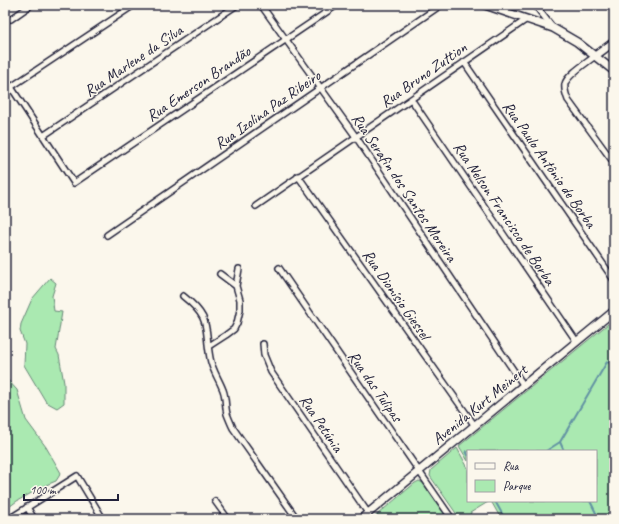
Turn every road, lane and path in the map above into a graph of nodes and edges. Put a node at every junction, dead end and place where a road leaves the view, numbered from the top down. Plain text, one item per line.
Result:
1 (31, 5) edge
2 (134, 5) edge
3 (237, 5) edge
4 (261, 5) edge
5 (337, 5) edge
6 (441, 5) edge
7 (485, 5) edge
8 (535, 5) edge
9 (527, 18) junction
10 (11, 19) dead end
11 (553, 28) junction
12 (286, 40) junction
13 (614, 42) edge
14 (595, 56) junction
15 (464, 62) junction
16 (614, 71) edge
17 (11, 87) junction
18 (321, 88) junction
19 (5, 91) edge
20 (411, 98) junction
21 (43, 136) junction
22 (356, 137) junction
23 (614, 163) edge
24 (298, 176) junction
25 (256, 206) dead end
26 (107, 235) dead end
27 (279, 268) dead end
28 (239, 269) dead end
29 (220, 274) dead end
30 (614, 280) edge
31 (236, 286) junction
32 (183, 296) dead end
33 (614, 311) edge
34 (577, 342) junction
35 (263, 344) dead end
36 (209, 346) junction
37 (524, 386) junction
38 (475, 426) junction
39 (419, 471) junction
40 (215, 501) dead end
41 (27, 508) junction
42 (368, 513) junction
43 (9, 519) edge
44 (34, 519) edge
45 (103, 519) edge
46 (228, 519) edge
47 (297, 519) edge
48 (361, 519) edge
49 (452, 519) edge

1 - 10 street
2 - 17 street
3 - 21 street, Rua Marlene da Silva
4 - 12 street, Rua Serafin dos Santos Moreira
5 - 12 street, Rua Emerson Brandão
6 - 18 street, Rua Izolina Paz Ribeiro
7 - 9 main road
8 - 11 street
9 - 11 main road
9 - 15 street, Rua Bruno Zuttion
11 - 14 main road
12 - 18 street, Rua Serafin dos Santos Moreira
12 - 21 street, Rua Emerson Brandão
13 - 14 main road
14 - 16 main road
14 - 23 street
15 - 20 street, Rua Bruno Zuttion
15 - 30 street, Rua Paulo Antônio de Borba
17 - 19 street
17 - 21 street
18 - 22 street, Rua Serafin dos Santos Moreira
18 - 26 street, Rua Izolina Paz Ribeiro
20 - 22 street, Rua Bruno Zuttion
20 - 34 street, Rua Nelson Francisco de Borba
22 - 24 street, Rua Bruno Zuttion
22 - 37 street, Rua Serafin dos Santos Moreira
24 - 25 street, Rua Bruno Zuttion
24 - 38 street, Rua Dionísio Giessel
27 - 39 street, Rua das Tulipas
28 - 31 street
29 - 31 street
31 - 36 street
32 - 36 street
33 - 34 main road, Avenida Kurt Meinert
34 - 37 main road, Avenida Kurt Meinert
35 - 42 street, Rua Petúnia
36 - 47 street
37 - 38 main road, Avenida Kurt Meinert
38 - 39 main road, Avenida Kurt Meinert
39 - 42 main road, Avenida Kurt Meinert
39 - 49 street, Rua das Tulipas
40 - 46 street
41 - 43 street
41 - 44 street
41 - 45 street
42 - 48 main road, Avenida Kurt Meinert

